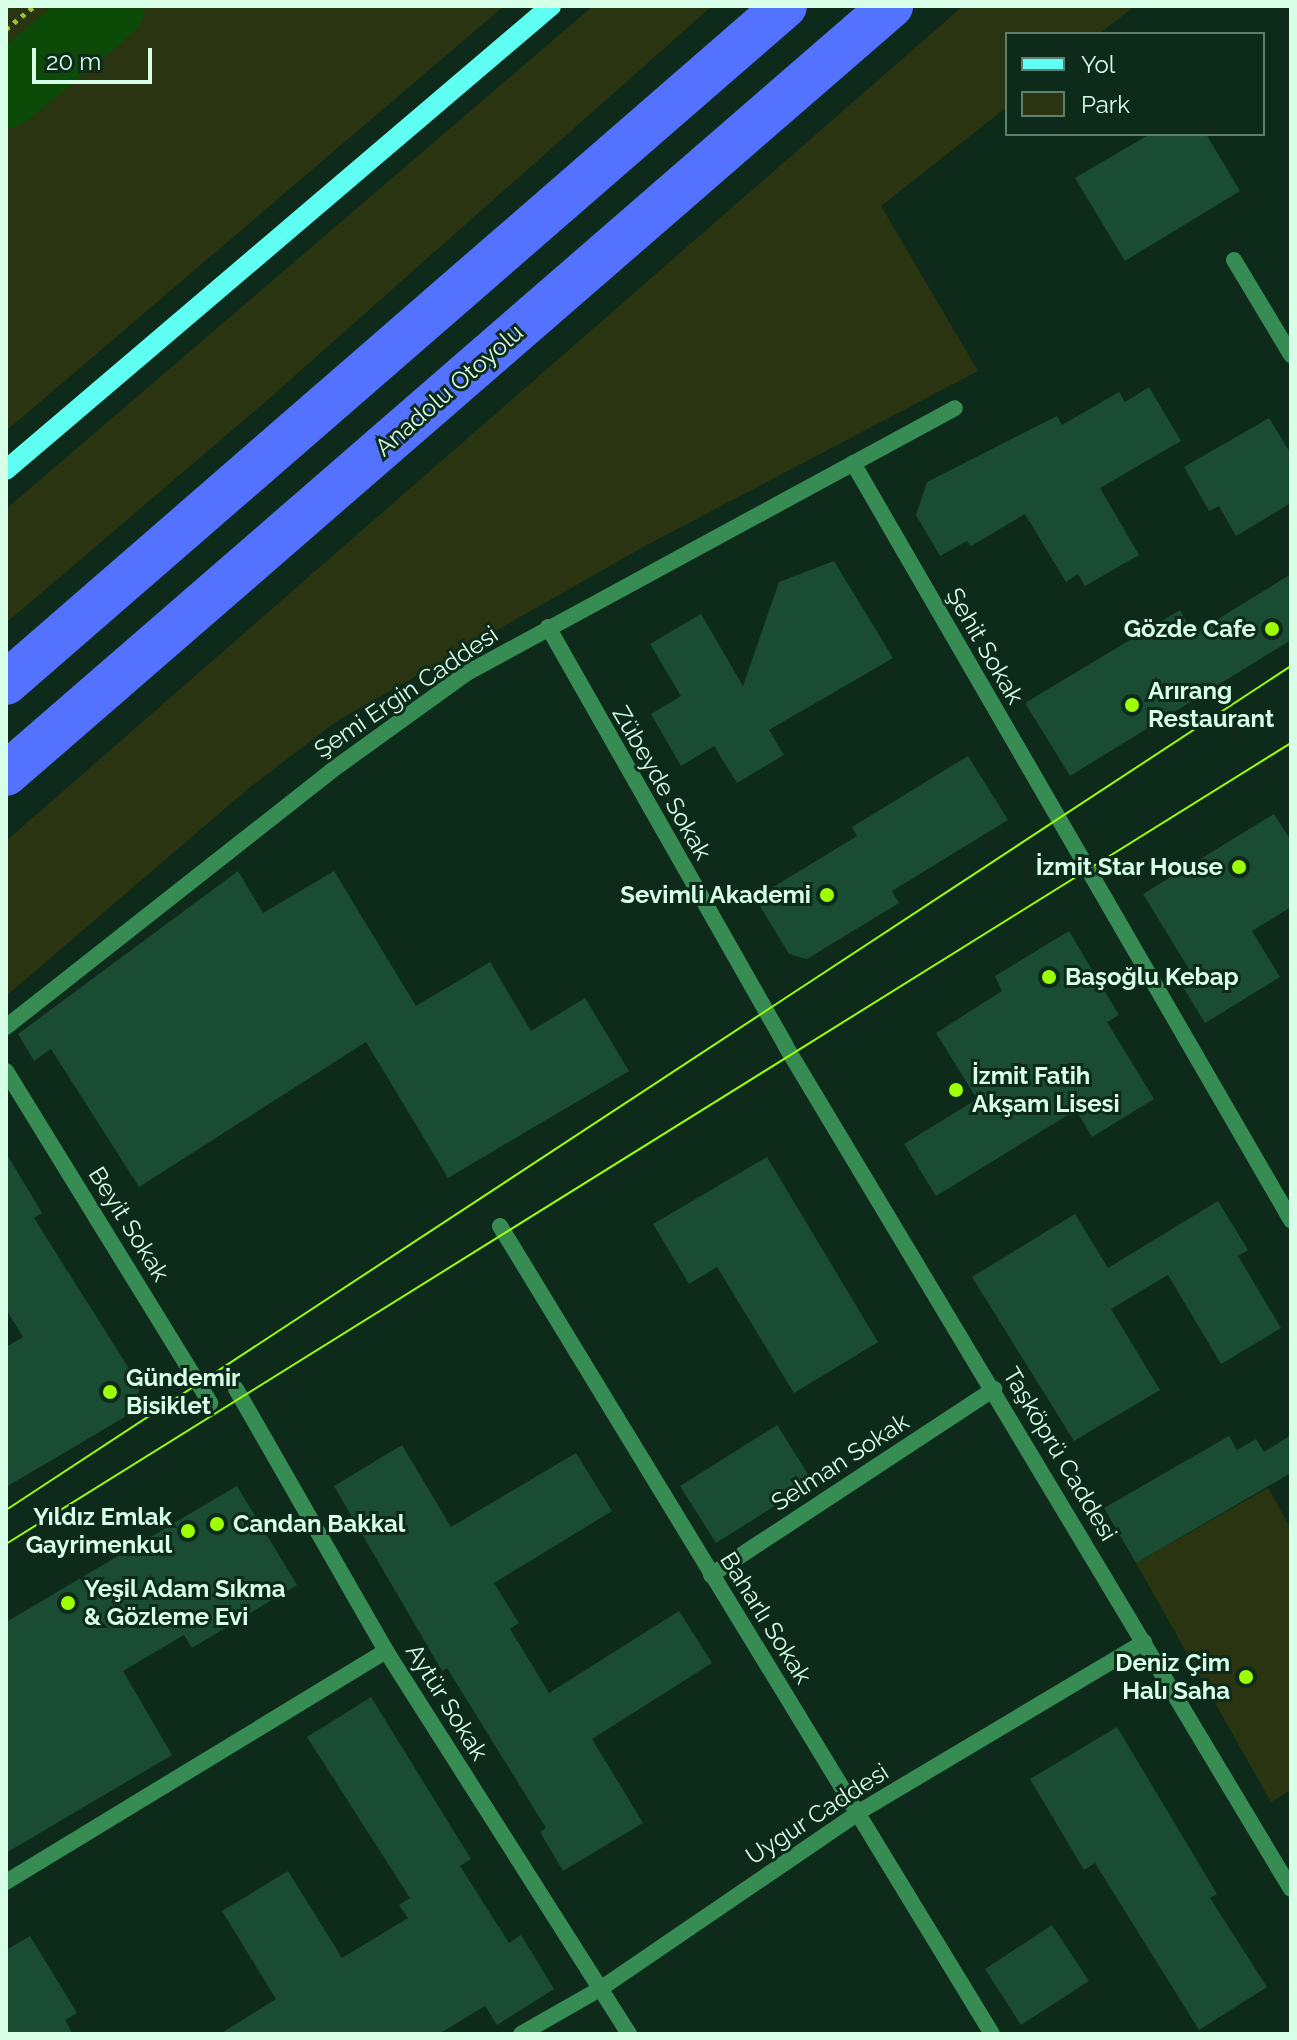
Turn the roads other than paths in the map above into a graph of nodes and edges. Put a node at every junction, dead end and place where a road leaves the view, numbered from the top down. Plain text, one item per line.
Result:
1 (551, 6) edge
2 (785, 6) edge
3 (891, 6) edge
4 (1234, 260) dead end
5 (1291, 355) edge
6 (955, 408) dead end
7 (853, 463) junction
8 (6, 470) edge
9 (548, 627) junction
10 (6, 683) edge
11 (6, 774) edge
12 (6, 1027) edge
13 (785, 1045) joint
14 (6, 1071) edge
15 (1291, 1220) edge
16 (500, 1226) dead end
17 (236, 1389) dead end
18 (994, 1389) junction
19 (210, 1403) dead end
20 (711, 1575) junction
21 (1144, 1642) junction
22 (386, 1651) junction
23 (859, 1812) junction
24 (6, 1882) edge
25 (1291, 1889) edge
26 (600, 1989) junction
27 (521, 2034) edge
28 (629, 2034) edge
29 (992, 2034) edge

1 - 8 main road
2 - 10 highway
3 - 11 highway, Anadolu Otoyolu
4 - 5 street
6 - 7 street, Şemi Ergin Caddesi
7 - 9 street, Şemi Ergin Caddesi
7 - 15 street, Şehit Sokak
9 - 12 street, Şemi Ergin Caddesi
9 - 13 street, Zübeyde Sokak
13 - 18 street, Taşköprü Caddesi
14 - 19 street, Beyit Sokak
16 - 20 street, Baharlı Sokak
17 - 22 street, Aytür Sokak
18 - 20 street, Selman Sokak
18 - 21 street, Taşköprü Caddesi
20 - 23 street, Baharlı Sokak
21 - 23 street, Uygur Caddesi
21 - 25 street, Taşköprü Caddesi
22 - 24 street
22 - 26 street, Aytür Sokak
23 - 26 street, Uygur Caddesi
23 - 29 street, Baharlı Sokak
26 - 27 street, Uygur Caddesi
26 - 28 street, Aytür Sokak

